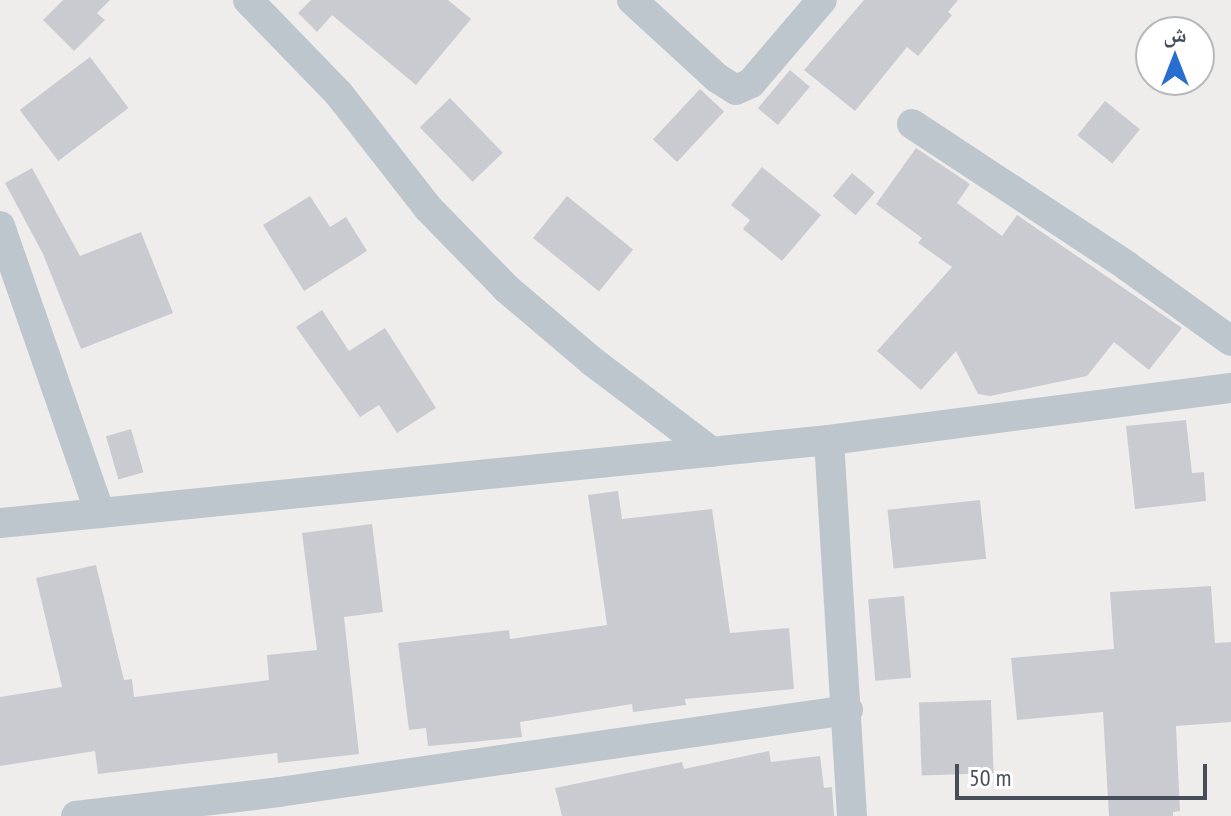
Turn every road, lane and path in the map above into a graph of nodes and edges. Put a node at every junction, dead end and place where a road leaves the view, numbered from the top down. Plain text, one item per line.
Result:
1 (248, 0) edge
2 (632, 0) edge
3 (822, 0) edge
4 (912, 124) dead end
5 (0, 226) edge
6 (8, 272) edge
7 (1231, 341) edge
8 (1231, 388) edge
9 (829, 440) junction
10 (712, 452) junction
11 (100, 513) junction
12 (0, 523) edge
13 (848, 710) junction
14 (76, 816) edge
15 (852, 816) edge

1 - 10 street
2 - 3 street
4 - 7 street
5 - 6 street
6 - 11 street
8 - 9 street
9 - 10 street
9 - 13 street
10 - 11 street
11 - 12 street
13 - 14 street
13 - 15 street

